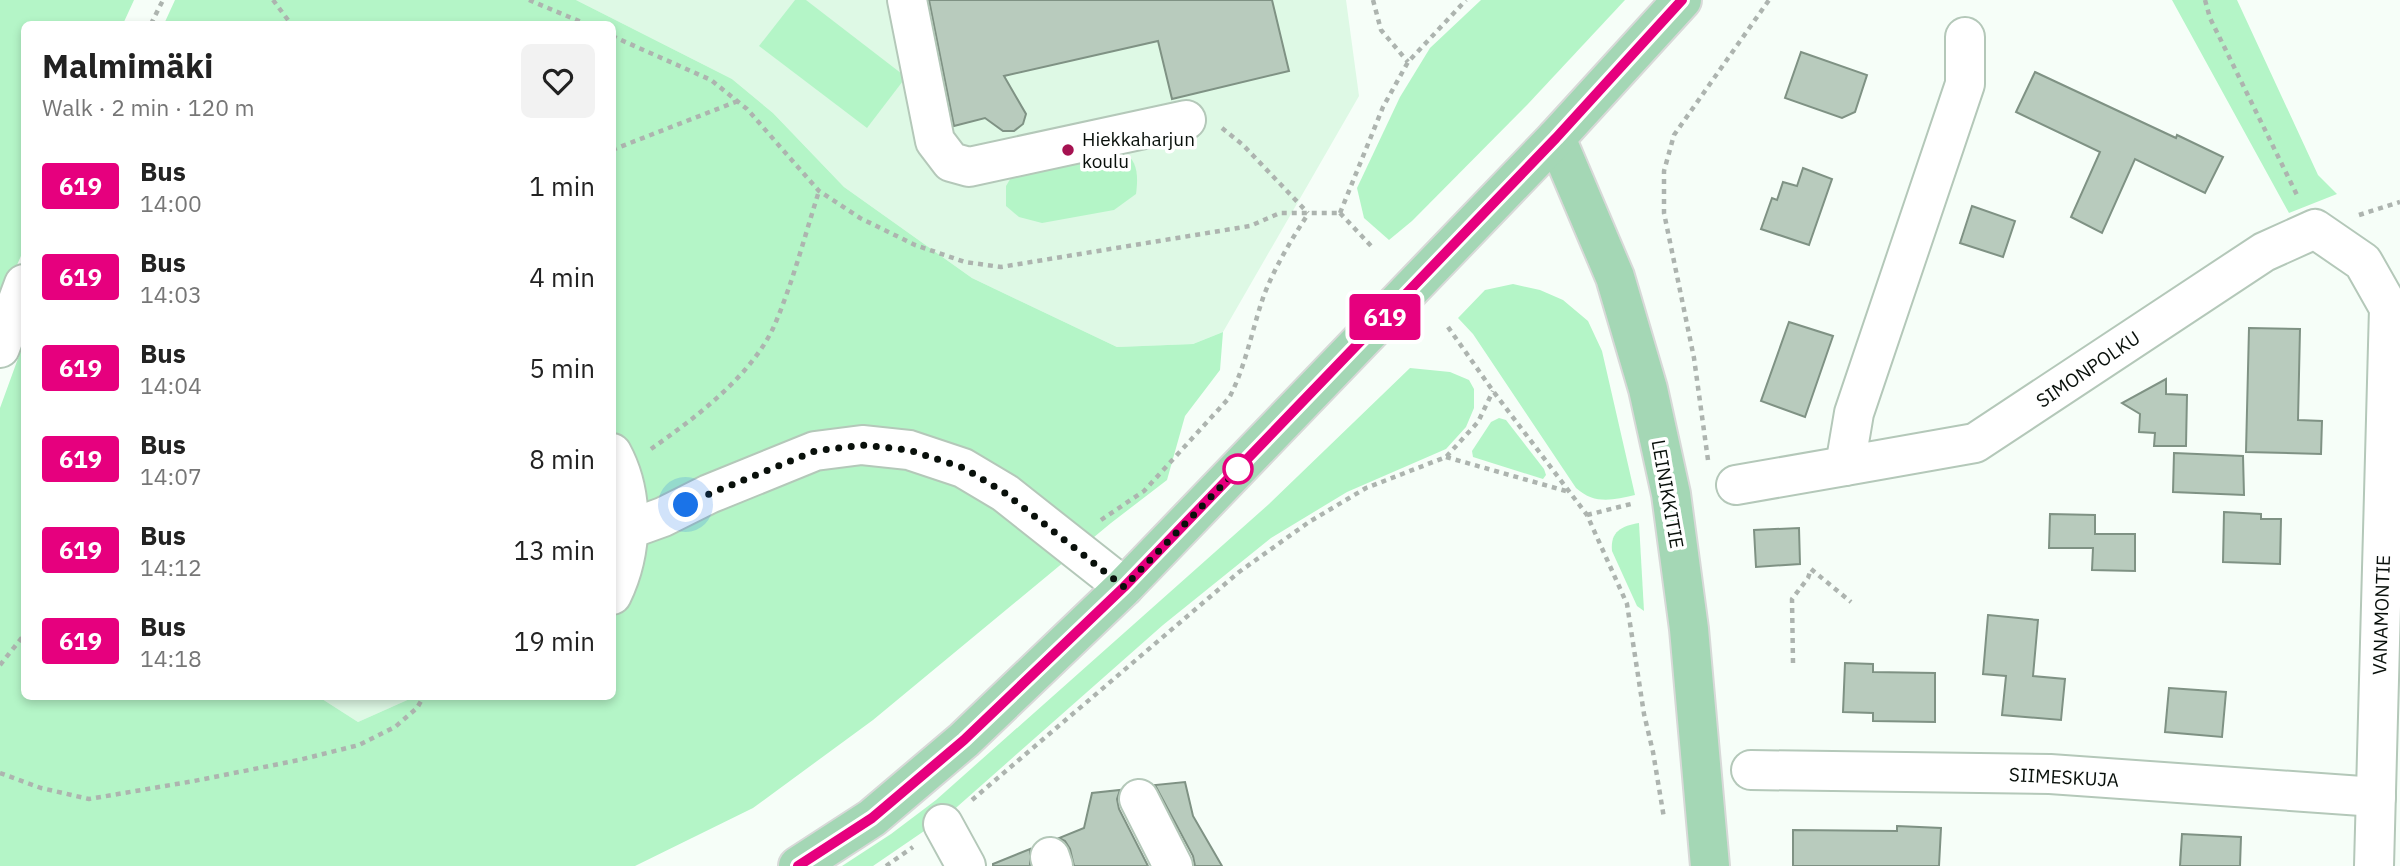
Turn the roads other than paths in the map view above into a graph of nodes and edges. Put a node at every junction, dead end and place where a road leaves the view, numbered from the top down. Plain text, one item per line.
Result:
1 (907, 0) edge
2 (1682, 0) edge
3 (1965, 37) dead end
4 (1186, 120) road end
5 (1556, 138) junction
6 (2315, 229) joint
7 (21, 292) edge
8 (0, 348) edge
9 (617, 461) edge
10 (1845, 466) junction
11 (1722, 474) road end
12 (621, 533) edge
13 (616, 587) edge
14 (1124, 587) junction
15 (1751, 770) dead end
16 (2376, 797) junction
17 (1139, 799) dead end
18 (943, 824) road end
19 (798, 866) edge
20 (966, 866) edge
21 (1173, 866) edge
22 (1710, 866) edge
23 (2374, 866) edge

1 - 4 street
2 - 5 main road
3 - 10 street
5 - 14 main road
5 - 22 main road, LEINIKKITIE
6 - 10 street, SIMONPOLKU
6 - 16 street, VANAMONTIE
7 - 8 street
9 - 12 street
10 - 11 street, SIMONPOLKU
12 - 13 street
12 - 14 street
14 - 19 main road
15 - 16 street, SIIMESKUJA
16 - 23 street, VANAMONTIE
17 - 21 street
18 - 20 street

